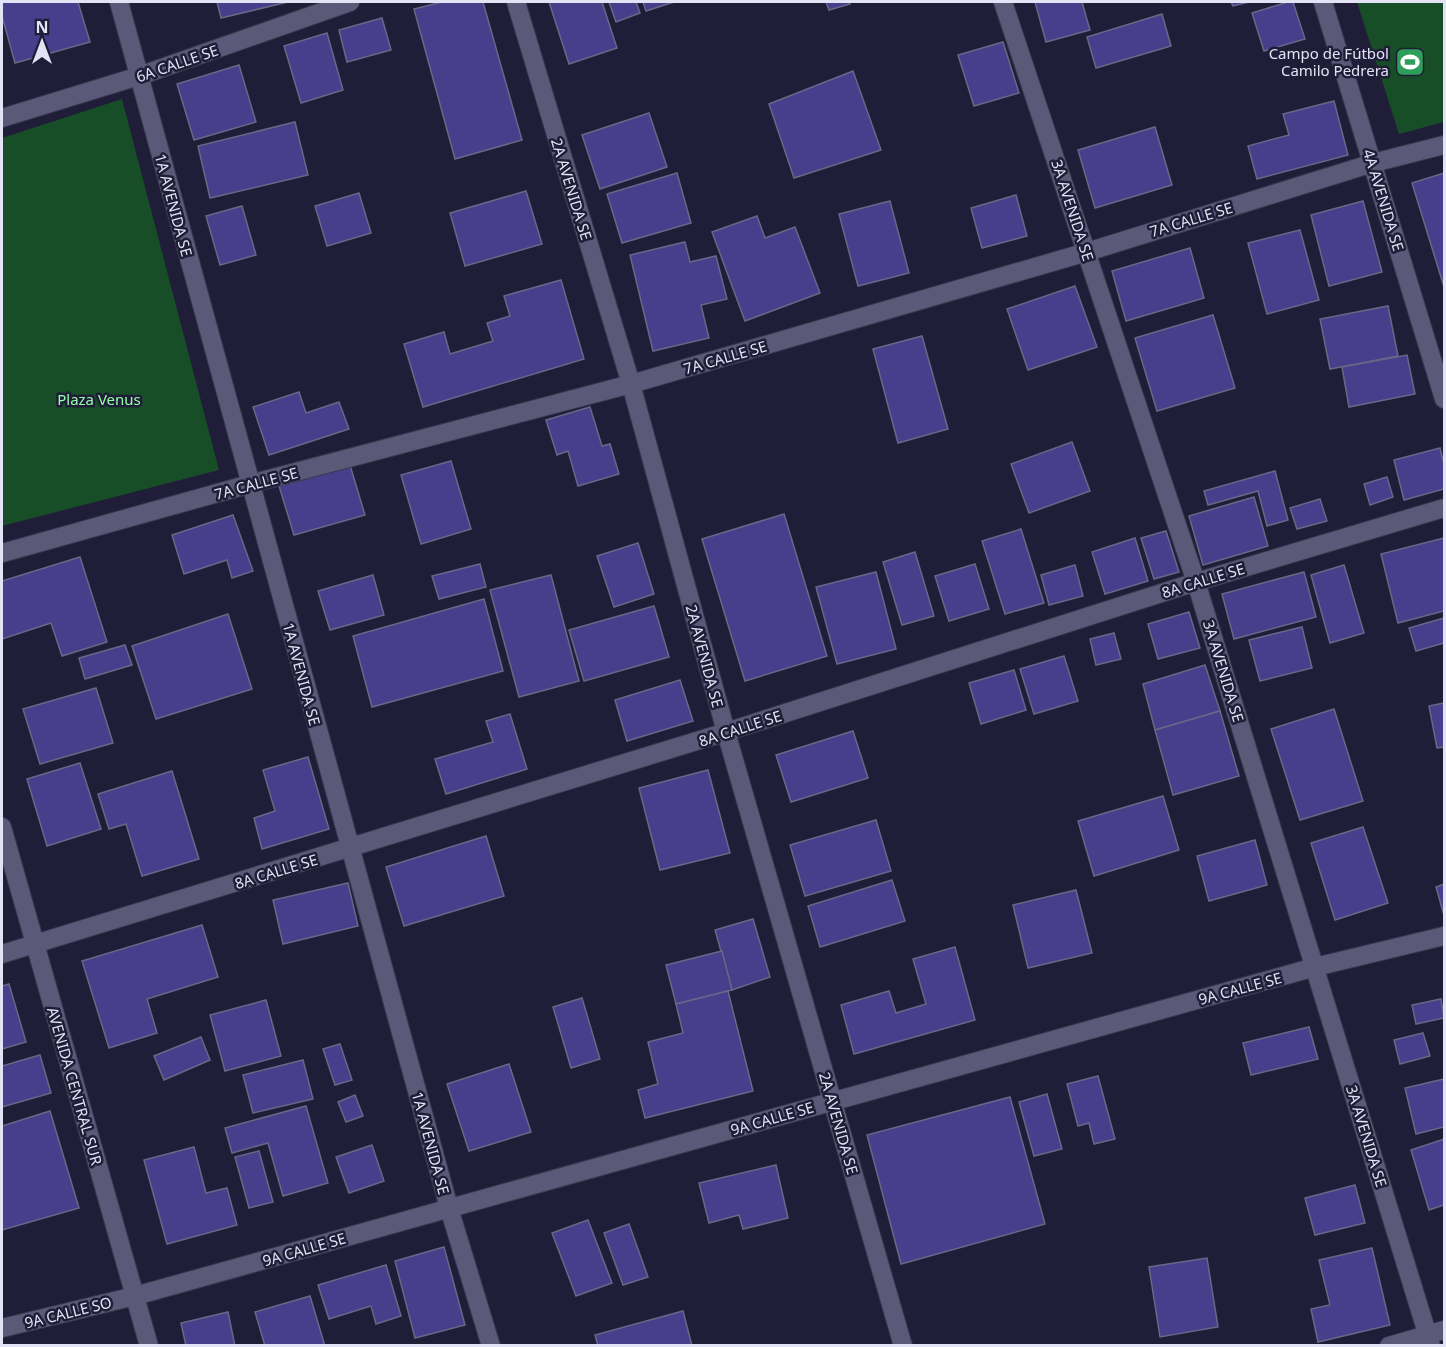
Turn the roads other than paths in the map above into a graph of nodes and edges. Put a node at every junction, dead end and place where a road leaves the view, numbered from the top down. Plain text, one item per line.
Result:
1 (119, 2) edge
2 (350, 2) edge
3 (516, 2) edge
4 (1003, 2) edge
5 (1323, 2) edge
6 (139, 76) junction
7 (2, 118) edge
8 (1444, 145) edge
9 (1373, 163) junction
10 (1087, 252) junction
11 (631, 384) junction
12 (1444, 399) edge
13 (250, 484) junction
14 (1444, 508) edge
15 (2, 553) edge
16 (1196, 582) junction
17 (726, 732) junction
18 (2, 827) edge
19 (350, 849) junction
20 (1444, 936) edge
21 (35, 944) junction
22 (2, 954) edge
23 (1315, 967) junction
24 (833, 1101) junction
25 (449, 1208) junction
26 (135, 1296) junction
27 (2, 1328) edge
28 (1435, 1337) edge
29 (149, 1346) edge
30 (492, 1346) edge
31 (903, 1346) edge
32 (1389, 1346) edge

1 - 6 street, 1A AVENIDA SE
2 - 6 street, 6A CALLE SE
3 - 11 street, 2A AVENIDA SE
4 - 10 street, 3A AVENIDA SE
5 - 9 street, 4A AVENIDA SE
6 - 7 street, 6A CALLE SE
6 - 13 street, 1A AVENIDA SE
8 - 9 street, 7A CALLE SE
9 - 10 street, 7A CALLE SE
9 - 12 street, 4A AVENIDA SE
10 - 11 street, 7A CALLE SE
10 - 16 street, 3A AVENIDA SE
11 - 13 street, 7A CALLE SE
11 - 17 street, 2A AVENIDA SE
13 - 15 street, 7A CALLE SE
13 - 19 street, 1A AVENIDA SE
14 - 16 street, 8A CALLE SE
16 - 17 street, 8A CALLE SE
16 - 23 street, 3A AVENIDA SE
17 - 19 street, 8A CALLE SE
17 - 24 street, 2A AVENIDA SE
18 - 21 street, AVENIDA CENTRAL SUR
19 - 21 street, 8A CALLE SE
19 - 25 street, 1A AVENIDA SE
20 - 23 street, 9A CALLE SE
21 - 22 street, 8A CALLE SE
21 - 26 street, AVENIDA CENTRAL SUR
23 - 24 street, 9A CALLE SE
23 - 28 street, 3A AVENIDA SE
24 - 25 street, 9A CALLE SE
24 - 31 street, 2A AVENIDA SE
25 - 26 street, 9A CALLE SE
25 - 30 street, 1A AVENIDA SE
26 - 27 street, 9A CALLE SO
26 - 29 street, AVENIDA CENTRAL SUR
28 - 32 street

